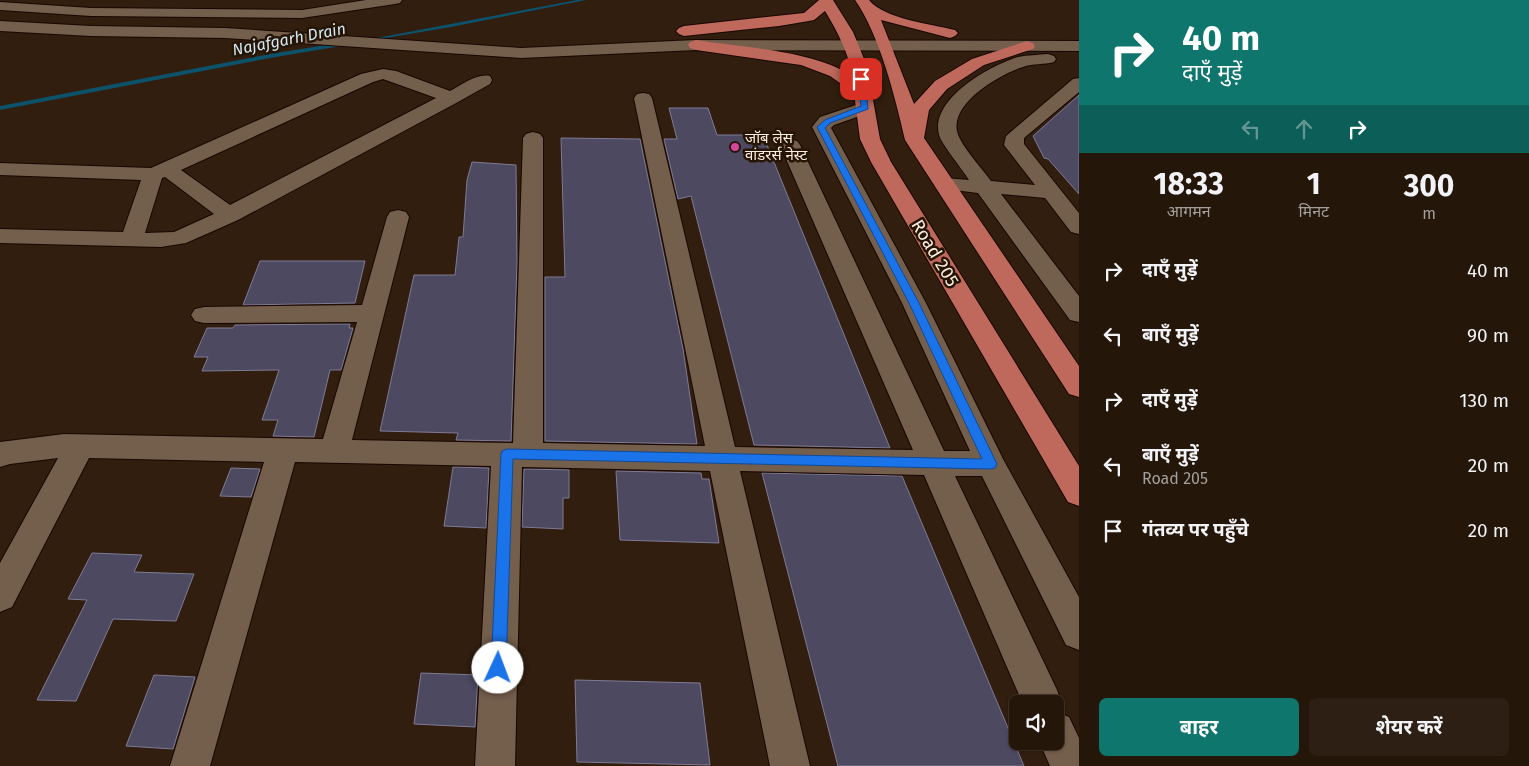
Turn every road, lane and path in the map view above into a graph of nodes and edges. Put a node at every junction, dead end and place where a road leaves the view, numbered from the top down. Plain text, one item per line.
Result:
1 (118, 0) edge
2 (189, 0) edge
3 (395, 0) edge
4 (826, 0) edge
5 (865, 4) edge
6 (0, 6) edge
7 (0, 14) edge
8 (0, 26) edge
9 (684, 31) junction
10 (950, 33) junction
11 (1079, 33) edge
12 (471, 35) dead end
13 (545, 37) dead end
14 (848, 38) junction
15 (882, 39) junction
16 (696, 45) junction
17 (1027, 46) junction
18 (1079, 46) edge
19 (1079, 58) edge
20 (484, 80) dead end
21 (1079, 83) edge
22 (452, 98) junction
23 (643, 98) dead end
24 (864, 100) junction
25 (533, 138) dead end
26 (915, 140) junction
27 (790, 145) dead end
28 (0, 169) edge
29 (160, 172) junction
30 (945, 184) junction
31 (986, 189) junction
32 (1050, 192) junction
33 (230, 215) junction
34 (398, 217) dead end
35 (1079, 227) edge
36 (0, 236) edge
37 (132, 239) junction
38 (372, 313) junction
39 (204, 314) dead end
40 (1079, 314) edge
41 (1079, 387) edge
42 (80, 447) junction
43 (283, 450) junction
44 (334, 451) junction
45 (518, 454) junction
46 (0, 455) edge
47 (722, 458) junction
48 (933, 462) junction
49 (991, 464) junction
50 (1079, 493) edge
51 (0, 596) edge
52 (1079, 633) edge
53 (1038, 695) edge
54 (1064, 750) edge
55 (190, 766) edge
56 (495, 766) edge
57 (790, 766) edge
58 (1071, 766) edge

1 - 2 street
3 - 6 street
4 - 9 main road
4 - 14 main road, Road 205
5 - 10 main road
5 - 15 main road
7 - 12 street
8 - 16 street
9 - 13 street
9 - 14 street
10 - 11 street
10 - 15 street
14 - 15 street
14 - 16 street
14 - 24 main road, Road 205
15 - 17 street
15 - 26 main road
16 - 24 main road
17 - 18 street
17 - 26 main road
19 - 31 street
20 - 22 street
21 - 32 street
22 - 29 street
22 - 33 street
23 - 47 street
24 - 49 street
24 - 50 main road, Road 205
25 - 45 street
26 - 30 main road
27 - 48 street
28 - 29 street
29 - 33 street
29 - 37 street
30 - 31 street
30 - 41 main road
31 - 32 street
31 - 40 street
32 - 35 street
33 - 37 street
34 - 38 street
36 - 37 street
38 - 39 street
38 - 44 street
42 - 43 street
42 - 46 street
42 - 51 street
43 - 44 street
43 - 55 street
44 - 45 street
45 - 47 street
45 - 56 street
47 - 48 street
47 - 57 street
48 - 49 street
48 - 53 street
49 - 52 street
54 - 58 street

